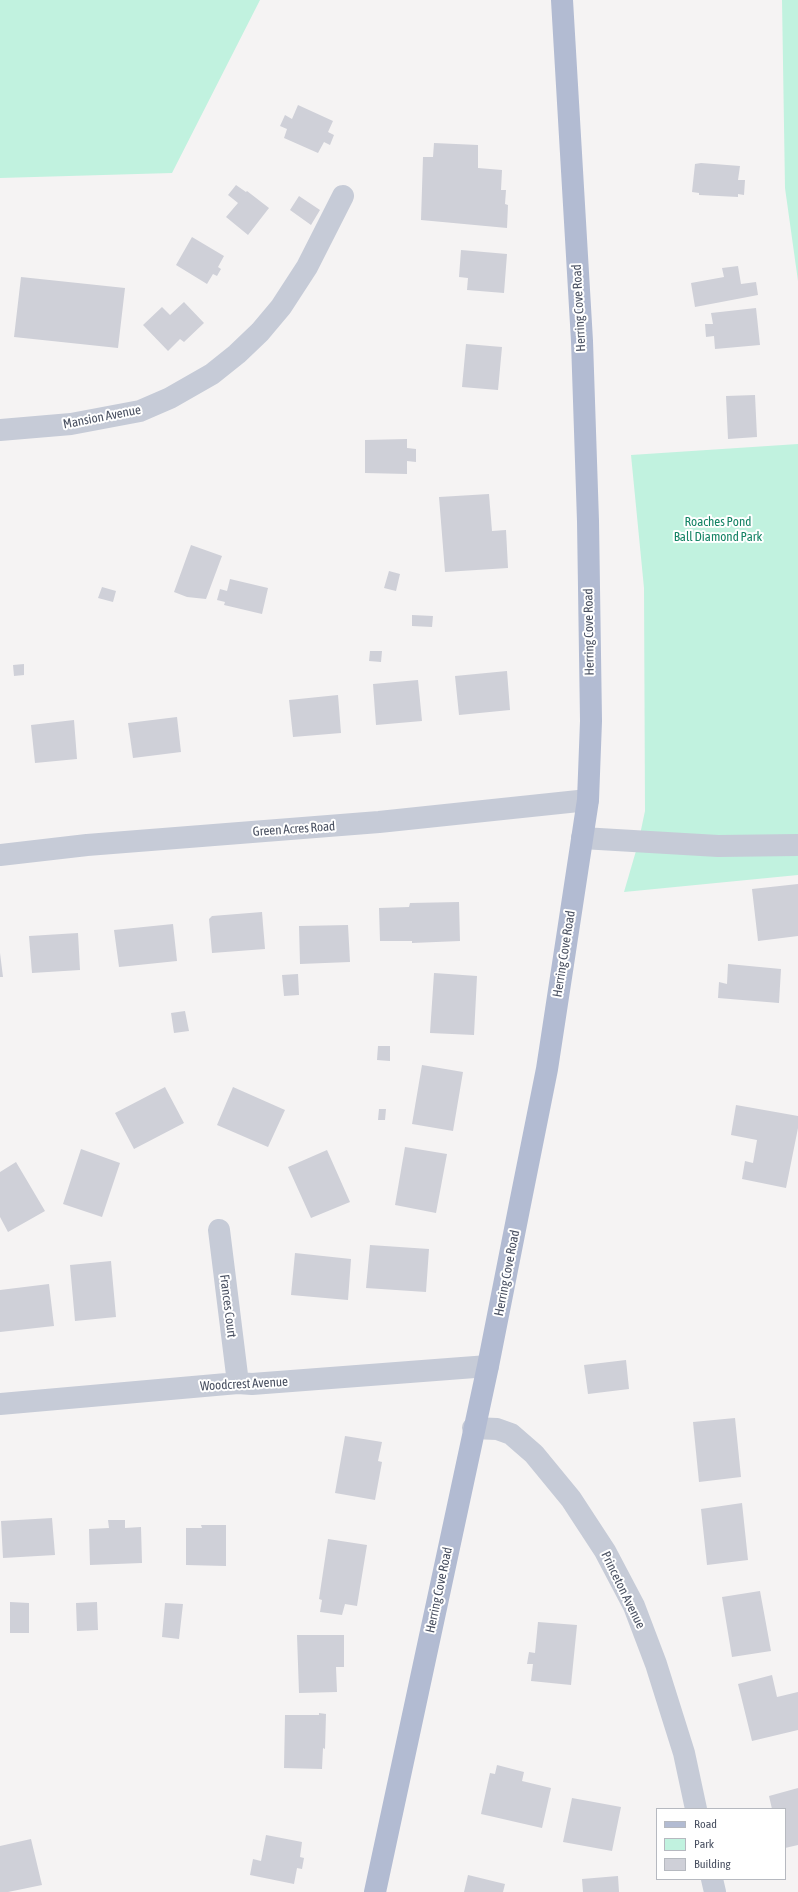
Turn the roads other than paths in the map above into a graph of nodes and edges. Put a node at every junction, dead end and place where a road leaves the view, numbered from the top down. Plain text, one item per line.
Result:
1 (562, 0) edge
2 (343, 196) dead end
3 (0, 430) edge
4 (588, 800) junction
5 (582, 838) junction
6 (798, 845) edge
7 (0, 855) edge
8 (219, 1230) dead end
9 (488, 1366) junction
10 (238, 1383) junction
11 (0, 1404) edge
12 (473, 1428) junction
13 (696, 1808) edge
14 (712, 1880) edge
15 (375, 1892) edge
16 (715, 1892) edge

1 - 4 main road, Herring Cove Road
2 - 3 street, Mansion Avenue
4 - 5 main road, Herring Cove Road
4 - 7 street, Green Acres Road
5 - 6 street
5 - 9 main road, Herring Cove Road
8 - 10 street, Frances Court
9 - 10 street, Woodcrest Avenue
9 - 12 main road, Herring Cove Road
10 - 11 street, Woodcrest Avenue
12 - 13 street, Princeton Avenue
12 - 15 main road, Herring Cove Road
14 - 16 street

